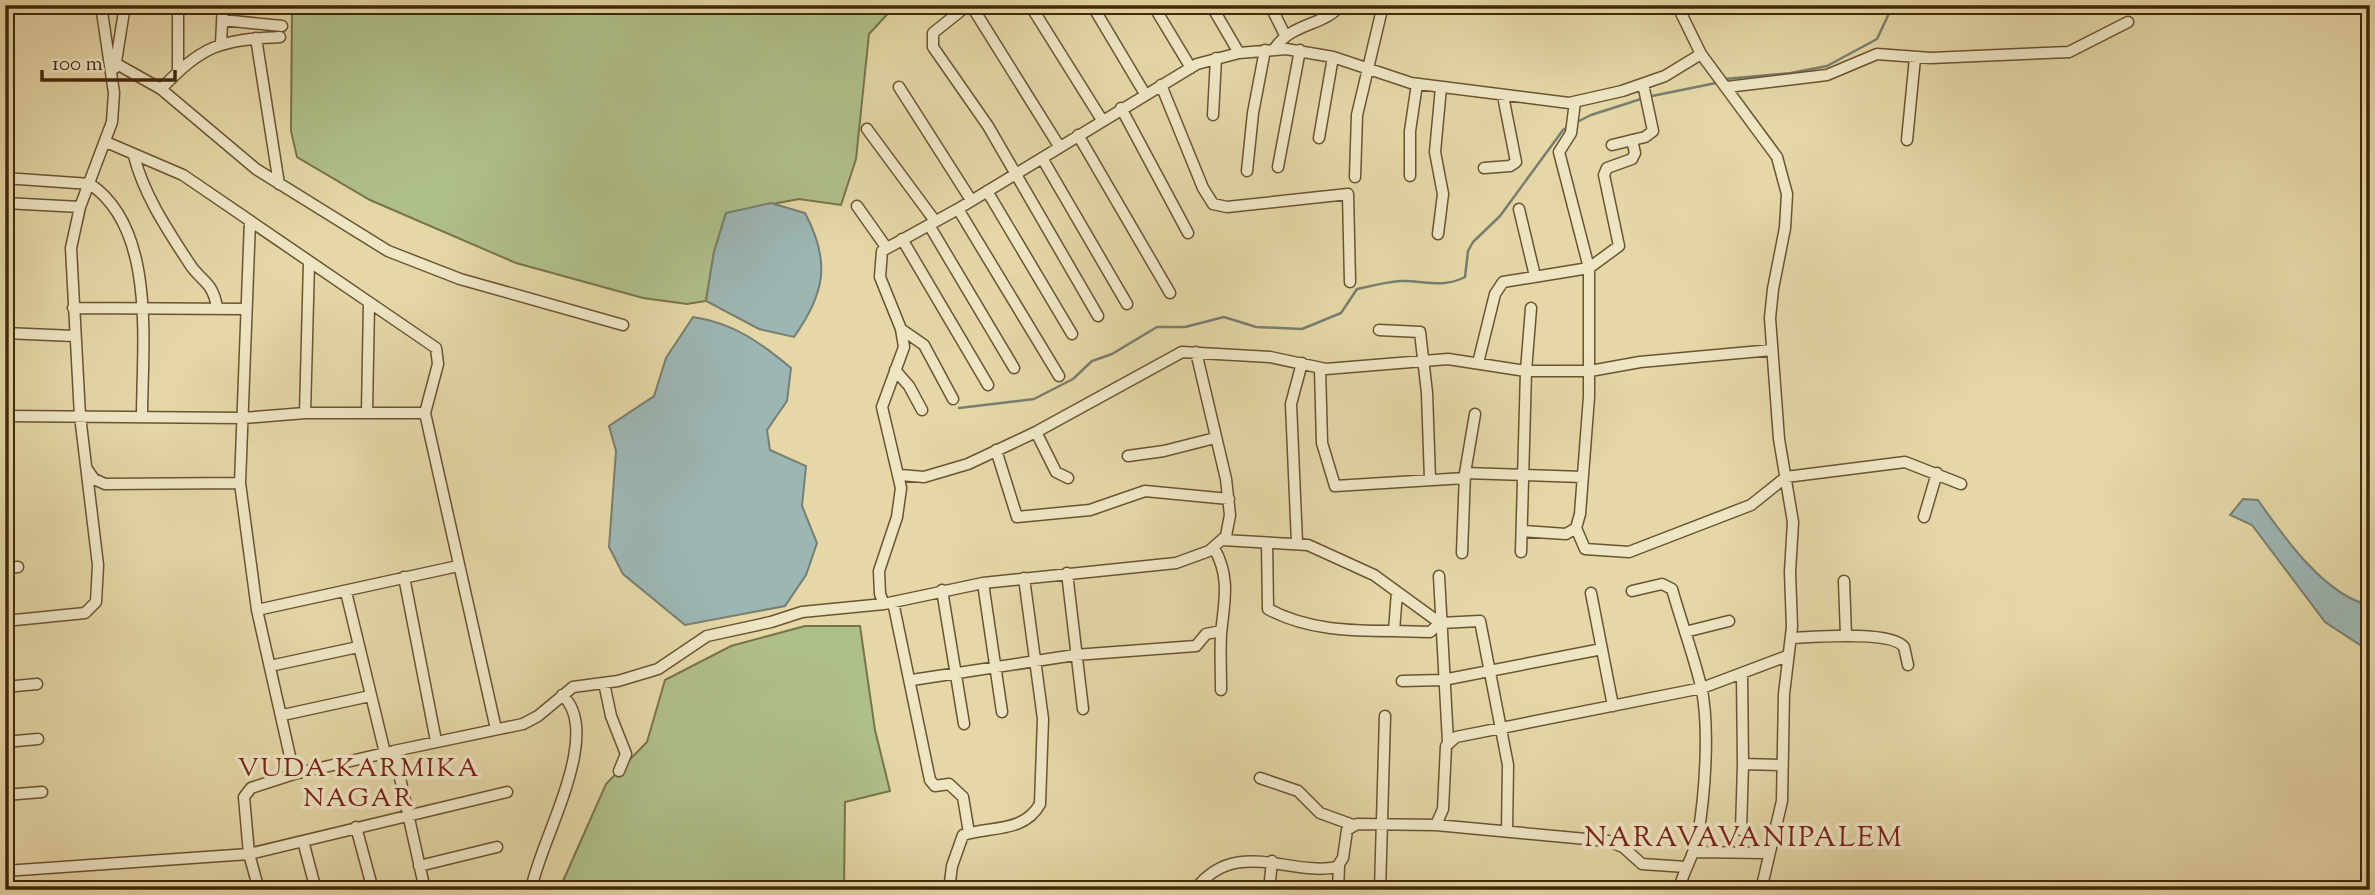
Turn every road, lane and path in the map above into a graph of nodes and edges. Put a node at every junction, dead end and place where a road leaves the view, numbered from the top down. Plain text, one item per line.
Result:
1 (101, 5) edge
2 (125, 5) edge
3 (178, 5) edge
4 (223, 5) edge
5 (970, 5) edge
6 (1030, 5) edge
7 (1093, 5) edge
8 (1153, 5) edge
9 (1211, 5) edge
10 (1270, 5) edge
11 (1341, 5) edge
12 (1383, 5) edge
13 (1696, 5) edge
14 (1678, 7) edge
15 (222, 20) junction
16 (2128, 22) dead end
17 (1285, 35) junction
18 (256, 38) junction
19 (220, 43) junction
20 (1270, 49) junction
21 (1300, 50) junction
22 (1239, 53) junction
23 (1701, 54) junction
24 (1333, 57) junction
25 (1216, 58) junction
26 (1915, 58) junction
27 (116, 63) junction
28 (1368, 67) junction
29 (1191, 68) junction
30 (178, 71) junction
31 (112, 82) junction
32 (1724, 82) junction
33 (1417, 84) junction
34 (1161, 85) junction
35 (899, 86) dead end
36 (1441, 87) junction
37 (160, 89) junction
38 (1645, 93) junction
39 (1145, 94) junction
40 (1503, 96) junction
41 (1575, 102) junction
42 (1121, 108) junction
43 (1213, 114) dead end
44 (1102, 120) junction
45 (867, 129) dead end
46 (1079, 135) junction
47 (1320, 138) dead end
48 (1632, 140) junction
49 (1907, 140) dead end
50 (106, 142) junction
51 (1612, 145) dead end
52 (1059, 146) junction
53 (134, 156) junction
54 (1042, 158) junction
55 (1278, 167) dead end
56 (1484, 168) dead end
57 (1247, 171) dead end
58 (1015, 173) junction
59 (1410, 176) dead end
60 (1355, 177) dead end
61 (5, 178) edge
62 (90, 184) junction
63 (279, 184) junction
64 (986, 191) junction
65 (971, 200) junction
66 (5, 203) edge
67 (857, 206) dead end
68 (79, 207) junction
69 (958, 209) junction
70 (1519, 209) dead end
71 (250, 221) junction
72 (932, 223) junction
73 (1188, 233) dead end
74 (1438, 234) dead end
75 (902, 239) junction
76 (886, 247) junction
77 (309, 263) junction
78 (1589, 268) junction
79 (1535, 276) junction
80 (1350, 282) dead end
81 (1170, 293) dead end
82 (1127, 303) dead end
83 (369, 304) junction
84 (142, 307) junction
85 (217, 307) junction
86 (73, 308) junction
87 (1531, 308) dead end
88 (246, 309) junction
89 (1098, 316) dead end
90 (623, 325) dead end
91 (901, 329) junction
92 (1379, 330) dead end
93 (5, 333) edge
94 (1073, 334) dead end
95 (75, 336) junction
96 (1772, 350) junction
97 (1196, 352) junction
98 (1424, 360) junction
99 (1302, 363) junction
100 (1478, 363) junction
101 (1014, 368) dead end
102 (1320, 368) junction
103 (895, 370) junction
104 (1526, 371) junction
105 (1590, 371) junction
106 (1059, 376) dead end
107 (988, 385) dead end
108 (953, 399) dead end
109 (922, 410) dead end
110 (367, 412) junction
111 (305, 413) junction
112 (425, 413) junction
113 (1475, 414) dead end
114 (5, 416) edge
115 (80, 416) junction
116 (142, 417) junction
117 (243, 418) junction
118 (1036, 432) junction
119 (1215, 438) junction
120 (996, 450) junction
121 (1128, 456) dead end
122 (85, 466) junction
123 (1523, 473) junction
124 (1937, 473) junction
125 (900, 475) junction
126 (1465, 475) junction
127 (1583, 477) junction
128 (1786, 477) junction
129 (1068, 478) dead end
130 (1430, 479) junction
131 (240, 483) junction
132 (1961, 484) dead end
133 (1229, 499) junction
134 (1924, 517) dead end
135 (1576, 528) junction
136 (1522, 531) junction
137 (1223, 540) junction
138 (1267, 542) junction
139 (1297, 543) junction
140 (1214, 548) junction
141 (1521, 552) dead end
142 (1462, 553) dead end
143 (458, 566) junction
144 (18, 567) dead end
145 (5, 568) edge
146 (1067, 573) junction
147 (1439, 576) dead end
148 (404, 577) junction
149 (1024, 578) junction
150 (1844, 581) dead end
151 (983, 583) junction
152 (942, 590) junction
153 (1632, 591) dead end
154 (345, 592) junction
155 (1397, 592) junction
156 (1591, 593) dead end
157 (888, 603) junction
158 (257, 610) junction
159 (5, 621) edge
160 (1729, 621) dead end
161 (1440, 623) junction
162 (1221, 631) junction
163 (1394, 632) junction
164 (1685, 632) junction
165 (1846, 636) junction
166 (1791, 638) junction
167 (358, 647) junction
168 (1602, 649) junction
169 (1075, 655) junction
170 (1787, 656) junction
171 (1035, 661) junction
172 (1908, 665) dead end
173 (270, 666) junction
174 (996, 667) junction
175 (1490, 671) junction
176 (956, 673) junction
177 (1742, 674) junction
178 (912, 680) junction
179 (1443, 680) junction
180 (1402, 681) dead end
181 (604, 683) junction
182 (37, 684) dead end
183 (5, 687) edge
184 (1702, 688) junction
185 (1221, 690) dead end
186 (562, 695) junction
187 (370, 696) junction
188 (1613, 706) junction
189 (1083, 709) dead end
190 (1002, 712) dead end
191 (283, 715) junction
192 (1385, 716) dead end
193 (964, 724) dead end
194 (1502, 727) junction
195 (496, 729) junction
196 (38, 739) dead end
197 (436, 741) junction
198 (5, 742) edge
199 (1448, 742) junction
200 (390, 752) junction
201 (1743, 764) junction
202 (1782, 765) junction
203 (619, 771) dead end
204 (294, 774) junction
205 (1261, 778) dead end
206 (42, 792) dead end
207 (507, 792) dead end
208 (5, 795) edge
209 (408, 814) junction
210 (1353, 825) junction
211 (1383, 825) junction
212 (1436, 825) junction
213 (356, 827) junction
214 (1741, 830) dead end
215 (1507, 831) junction
216 (969, 833) junction
217 (303, 841) junction
218 (497, 847) dead end
219 (1695, 852) junction
220 (1768, 853) junction
221 (249, 854) junction
222 (1272, 861) junction
223 (419, 866) junction
224 (1339, 866) junction
225 (1686, 867) junction
226 (5, 871) edge
227 (259, 890) edge
228 (316, 890) edge
229 (373, 890) edge
230 (425, 890) edge
231 (531, 890) edge
232 (949, 890) edge
233 (1195, 890) edge
234 (1269, 890) edge
235 (1338, 890) edge
236 (1380, 890) edge
237 (1679, 890) edge
238 (1761, 890) edge

1 - 31 street
2 - 27 street
3 - 30 street
4 - 15 street
5 - 52 street
5 - 58 street
6 - 44 street
7 - 39 street
8 - 29 street
9 - 22 street
10 - 17 street
11 - 17 street
12 - 28 street
13 - 14 street
14 - 23 street
15 - 18 street
15 - 19 street
16 - 26 street
17 - 20 street
18 - 19 street
18 - 63 street
19 - 30 street
20 - 21 street
20 - 22 street
20 - 57 street
21 - 24 street
21 - 55 street
22 - 25 street
23 - 32 street
23 - 38 street
24 - 28 street
24 - 47 street
25 - 29 street
25 - 43 street
26 - 32 street
26 - 49 street
27 - 31 street
27 - 37 street
28 - 33 street
28 - 60 street
29 - 34 street
30 - 37 street
31 - 50 street
32 - 96 street
33 - 36 street
33 - 59 street
34 - 39 street
34 - 80 street
35 - 65 street
36 - 40 street
36 - 74 street
37 - 63 street
38 - 41 street
38 - 48 street
39 - 42 street
40 - 41 street
40 - 56 street
41 - 78 street
42 - 44 street
42 - 73 street
44 - 46 street
45 - 72 street
46 - 52 street
46 - 81 street
48 - 51 street
48 - 78 street
50 - 53 street
50 - 62 street
52 - 54 street
53 - 71 street
53 - 85 street
54 - 58 street
54 - 82 street
58 - 64 street
58 - 89 street
61 - 62 street
62 - 68 street
62 - 84 street
63 - 90 street
64 - 65 street
64 - 94 street
65 - 69 street
66 - 68 street
67 - 76 street
68 - 86 street
69 - 72 street
69 - 106 street
70 - 79 street
71 - 77 street
71 - 88 street
72 - 75 street
72 - 101 street
75 - 76 street
75 - 107 street
76 - 91 street
77 - 83 street
77 - 111 street
78 - 79 street
78 - 105 street
79 - 100 street
83 - 110 street
83 - 112 street
84 - 85 street
84 - 86 street
84 - 116 street
85 - 88 street
86 - 95 street
87 - 104 street
88 - 117 street
91 - 103 street
91 - 108 street
92 - 98 street
93 - 95 street
95 - 115 street
96 - 105 street
96 - 128 street
97 - 99 street
97 - 118 street
97 - 119 street
98 - 100 street
98 - 102 street
98 - 130 street
99 - 102 street
99 - 139 street
100 - 104 street
102 - 130 street
103 - 109 street
103 - 125 street
104 - 105 street
104 - 123 street
105 - 127 street
110 - 111 street
110 - 112 street
111 - 117 street
112 - 143 street
113 - 126 street
114 - 115 street
115 - 116 street
115 - 122 street
116 - 117 street
117 - 131 street
118 - 120 street
118 - 129 street
119 - 121 street
119 - 133 street
120 - 125 street
120 - 133 street
122 - 131 street
122 - 159 street
123 - 126 street
123 - 127 street
123 - 136 street
124 - 128 street
124 - 132 street
124 - 134 street
125 - 157 street
126 - 130 street
126 - 142 street
127 - 135 street
128 - 135 street
128 - 166 street
131 - 158 street
133 - 137 street
135 - 136 street
136 - 141 street
137 - 138 street
137 - 140 street
138 - 139 street
138 - 163 street
139 - 155 street
140 - 146 street
140 - 162 street
143 - 148 street
143 - 195 street
144 - 145 street
146 - 149 street
146 - 169 street
147 - 161 street
148 - 154 street
148 - 197 street
149 - 151 street
149 - 171 street
150 - 165 street
151 - 152 street
151 - 174 street
152 - 157 street
152 - 176 street
153 - 164 street
154 - 158 street
154 - 167 street
155 - 161 street
155 - 163 street
156 - 168 street
157 - 178 street
157 - 181 street
158 - 173 street
160 - 164 street
161 - 163 street
161 - 175 street
161 - 179 street
162 - 169 street
162 - 185 street
164 - 184 street
165 - 166 street
165 - 172 street
166 - 170 street
167 - 173 street
167 - 187 street
168 - 175 street
168 - 188 street
169 - 171 street
169 - 189 street
170 - 177 street
170 - 202 street
171 - 174 street
171 - 216 street
173 - 191 street
174 - 176 street
174 - 190 street
175 - 179 street
175 - 194 street
176 - 178 street
176 - 193 street
177 - 184 street
177 - 201 street
178 - 216 street
179 - 180 street
179 - 199 street
181 - 186 street
181 - 203 street
182 - 183 street
184 - 188 street
184 - 219 street
186 - 195 street
186 - 231 street
187 - 191 street
187 - 200 street
188 - 194 street
191 - 204 street
192 - 211 street
194 - 199 street
194 - 215 street
195 - 197 street
196 - 198 street
197 - 200 street
199 - 212 street
200 - 204 street
200 - 209 street
201 - 202 street
201 - 214 street
202 - 220 street
204 - 221 street
205 - 210 street
206 - 208 street
207 - 209 street
209 - 213 street
209 - 223 street
210 - 211 street
210 - 224 street
211 - 212 street
211 - 236 street
212 - 215 street
213 - 217 street
213 - 229 street
215 - 225 street
216 - 232 street
217 - 221 street
217 - 228 street
218 - 223 street
219 - 220 street
219 - 225 street
220 - 238 street
221 - 226 street
221 - 227 street
222 - 224 street
222 - 233 street
222 - 234 street
223 - 230 street
224 - 235 street
225 - 237 street

